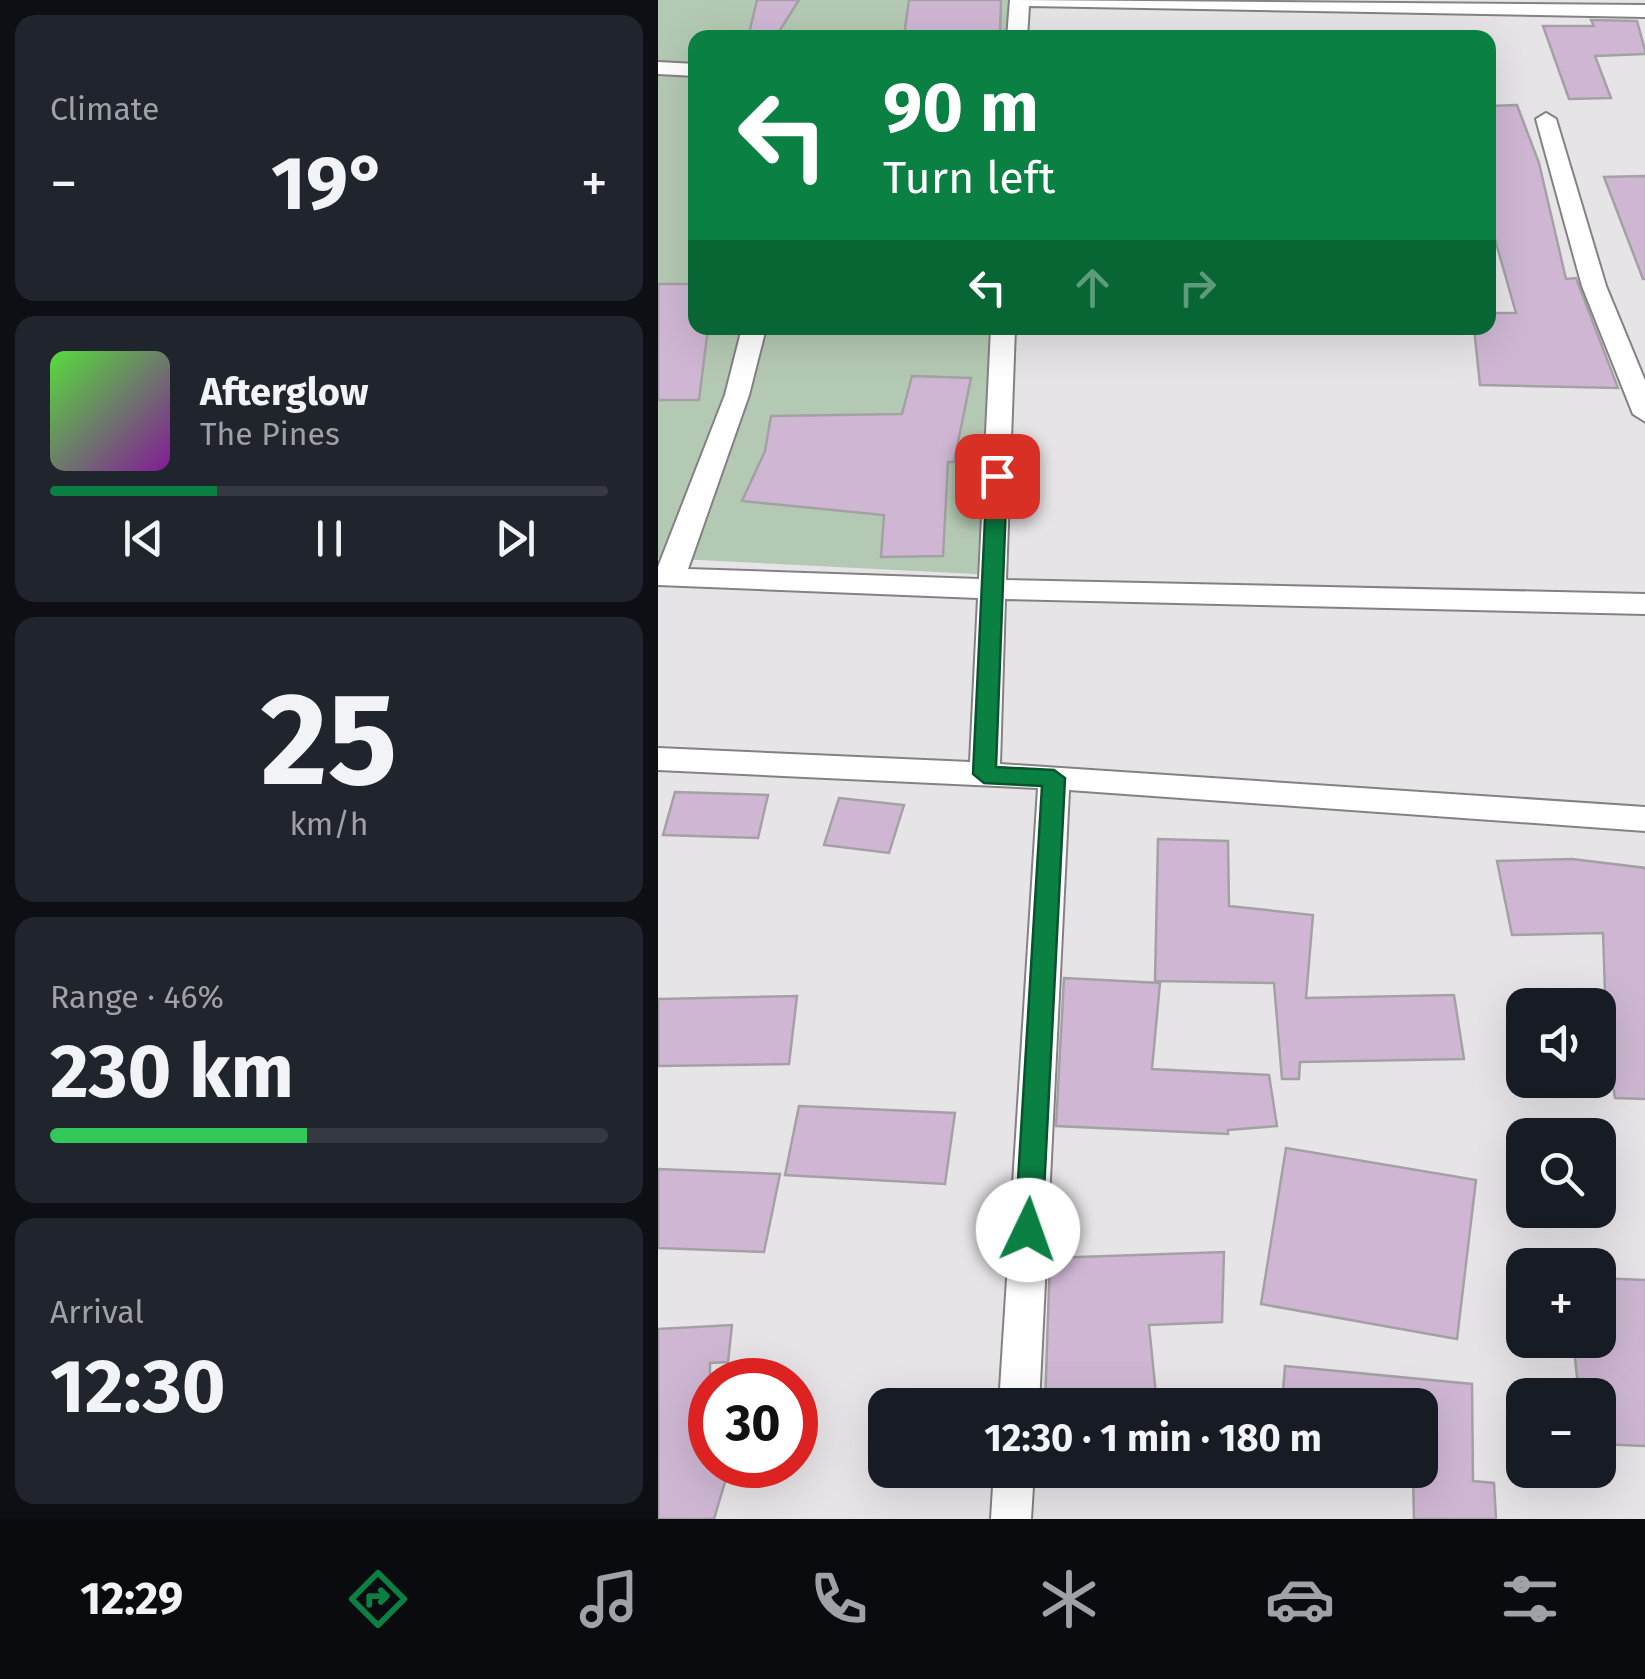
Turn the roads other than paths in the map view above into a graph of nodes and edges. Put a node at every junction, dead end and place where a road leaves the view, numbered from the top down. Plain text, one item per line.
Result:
1 (1020, 0) edge
2 (1646, 12) edge
3 (1018, 30) edge
4 (658, 68) edge
5 (688, 70) edge
6 (1546, 119) dead end
7 (752, 335) edge
8 (1003, 335) edge
9 (1646, 414) edge
10 (665, 577) edge
11 (992, 588) junction
12 (1646, 604) edge
13 (658, 760) edge
14 (984, 774) junction
15 (1054, 778) junction
16 (1646, 818) edge
17 (1019, 1388) edge
18 (1013, 1488) edge
19 (1011, 1519) edge

1 - 2 street
1 - 3 street
4 - 5 street
6 - 9 street
7 - 10 street
8 - 11 street
10 - 11 street
11 - 12 street
11 - 14 street
13 - 14 street
14 - 15 street
15 - 16 street
15 - 17 street
18 - 19 street

